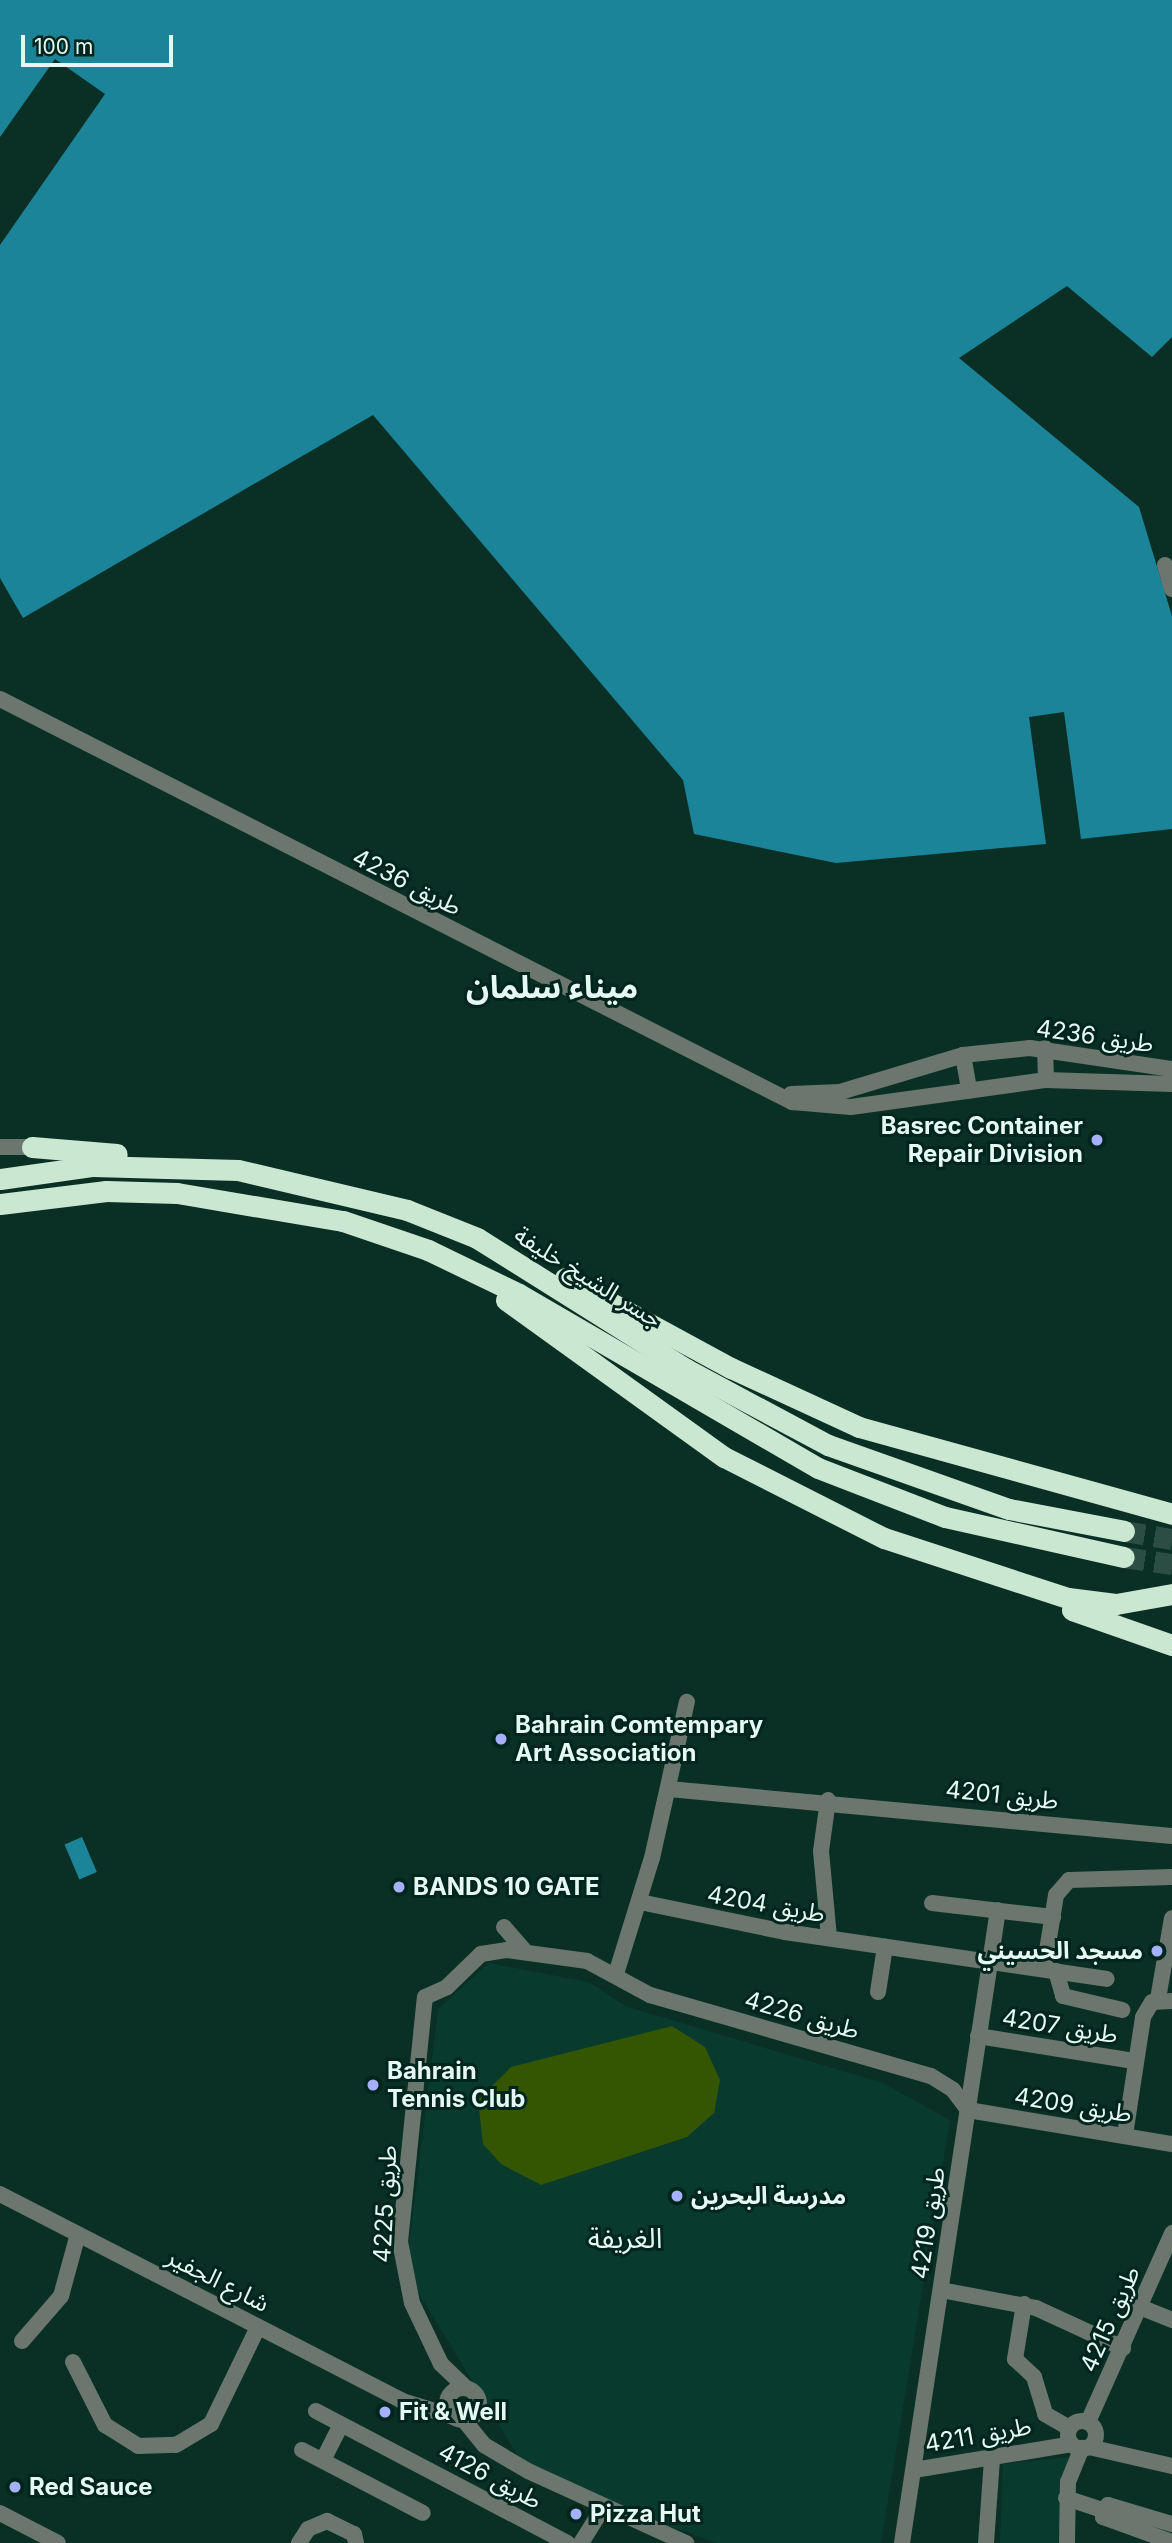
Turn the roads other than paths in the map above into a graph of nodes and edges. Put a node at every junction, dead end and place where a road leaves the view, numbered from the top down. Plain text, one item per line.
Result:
1 (1165, 565) dead end
2 (1172, 589) edge
3 (0, 699) edge
4 (0, 712) edge
5 (28, 713) junction
6 (1045, 1048) junction
7 (962, 1055) junction
8 (1172, 1069) edge
9 (1046, 1080) junction
10 (1141, 1083) junction
11 (1172, 1084) edge
12 (765, 1090) junction
13 (969, 1090) junction
14 (1172, 1090) edge
15 (0, 1147) edge
16 (32, 1147) joint
17 (163, 1166) junction
18 (0, 1179) edge
19 (0, 1204) edge
20 (477, 1238) junction
21 (428, 1250) junction
22 (1093, 1490) junction
23 (1172, 1498) edge
24 (1148, 1506) junction
25 (1172, 1514) edge
26 (1172, 1521) edge
27 (1124, 1531) tunnel mouth
28 (1124, 1557) tunnel mouth
29 (999, 1578) junction
30 (1172, 1584) edge
31 (1172, 1594) edge
32 (1144, 1602) junction
33 (1172, 1644) edge
34 (687, 1702) dead end
35 (669, 1789) junction
36 (828, 1800) junction
37 (1172, 1836) edge
38 (1172, 1877) edge
39 (640, 1902) junction
40 (932, 1903) dead end
41 (998, 1910) junction
42 (1053, 1917) junction
43 (1172, 1918) edge
44 (505, 1927) dead end
45 (829, 1938) junction
46 (885, 1947) junction
47 (527, 1951) junction
48 (1169, 1959) edge
49 (990, 1961) junction
50 (1050, 1970) junction
51 (616, 1974) junction
52 (1107, 1979) dead end
53 (878, 1992) dead end
54 (425, 1997) joint
55 (1165, 2000) edge
56 (1122, 2010) dead end
57 (978, 2036) junction
58 (1134, 2061) junction
59 (968, 2110) junction
60 (1125, 2135) junction
61 (1172, 2144) edge
62 (0, 2194) edge
63 (1172, 2233) edge
64 (78, 2234) junction
65 (940, 2291) junction
66 (1024, 2304) junction
67 (1140, 2307) junction
68 (1172, 2320) edge
69 (258, 2327) junction
70 (22, 2341) dead end
71 (1123, 2348) junction
72 (73, 2362) dead end
73 (441, 2364) junction
74 (466, 2388) junction
75 (449, 2398) junction
76 (415, 2406) junction
77 (316, 2411) dead end
78 (465, 2416) junction
79 (341, 2425) junction
80 (1081, 2436) junction
81 (302, 2450) dead end
82 (992, 2459) junction
83 (323, 2460) junction
84 (1172, 2466) edge
85 (914, 2470) junction
86 (1066, 2498) junction
87 (602, 2510) junction
88 (1105, 2511) junction
89 (0, 2513) edge
90 (423, 2513) dead end
91 (1172, 2524) edge
92 (1172, 2542) edge
93 (58, 2543) edge
94 (299, 2543) edge
95 (356, 2543) edge
96 (567, 2543) edge
97 (581, 2543) edge
98 (686, 2543) edge
99 (902, 2543) edge
100 (986, 2543) edge
101 (1067, 2543) edge

1 - 2 street
3 - 5 street, طريق 4236
4 - 5 street, طريق 4236
5 - 12 street, طريق 4236
6 - 7 street, طريق 4236
6 - 8 street, طريق 4236
6 - 9 street
7 - 12 street, طريق 4236
7 - 13 street
9 - 10 street, طريق 4236
9 - 13 street, طريق 4236
10 - 11 street, طريق 4236
10 - 14 street
12 - 13 street, طريق 4236
15 - 16 street
16 - 17 highway
17 - 18 highway, جسر الشيخ خليفة
17 - 20 highway, جسر الشيخ خليفة
19 - 21 highway, جسر الشيخ خليفة
20 - 22 highway
20 - 27 highway, جسر الشيخ خليفة
21 - 28 highway, جسر الشيخ خليفة
21 - 29 highway
22 - 23 highway
22 - 24 highway
24 - 25 highway
24 - 26 highway
29 - 32 highway
29 - 33 highway
30 - 32 highway
31 - 32 highway
34 - 35 street
35 - 36 street
35 - 39 street
36 - 37 street, طريق 4201
36 - 45 street
38 - 42 street
39 - 45 street, طريق 4204
39 - 51 street
40 - 41 street
41 - 42 street
41 - 49 street, طريق 4219
42 - 50 street
43 - 48 street, طريق 4207
44 - 47 street
45 - 46 street, طريق 4204
46 - 49 street, طريق 4204
46 - 53 street
47 - 51 street, طريق 4226
47 - 54 street, طريق 4226
48 - 55 street, طريق 4207
49 - 50 street, طريق 4204
49 - 57 street, طريق 4219
50 - 52 street, طريق 4204
50 - 56 street
51 - 59 street, طريق 4226
54 - 73 street, طريق 4225
55 - 58 street, طريق 4207
57 - 58 street, طريق 4207
57 - 59 street, طريق 4219
58 - 60 street, طريق 4207
59 - 60 street, طريق 4209
59 - 65 street, طريق 4219
60 - 61 street, طريق 4209
62 - 64 street, شارع الجفير
63 - 67 street, طريق 4215
64 - 69 street, شارع الجفير
64 - 70 street
65 - 66 street
65 - 85 street, طريق 4219
66 - 71 street
66 - 80 street
67 - 68 street
67 - 71 street, طريق 4215
69 - 72 street
69 - 76 street, شارع الجفير
71 - 80 street, طريق 4215
73 - 74 street, طريق 4225
73 - 75 street, طريق 4225
74 - 75 street
74 - 78 street
75 - 76 street
75 - 78 street, طريق 4225
76 - 78 street, شارع الجفير
77 - 79 street, طريق 4126
78 - 87 street
79 - 83 street
79 - 96 street, طريق 4126
80 - 82 street, طريق 4211
80 - 84 street
80 - 86 street, طريق 4215
81 - 83 street
82 - 85 street, طريق 4211
82 - 100 street
83 - 90 street
85 - 99 street, طريق 4219
86 - 88 street
86 - 101 street, طريق 4215
87 - 97 street
87 - 98 street
88 - 91 street
88 - 92 street
89 - 93 street
94 - 95 street

